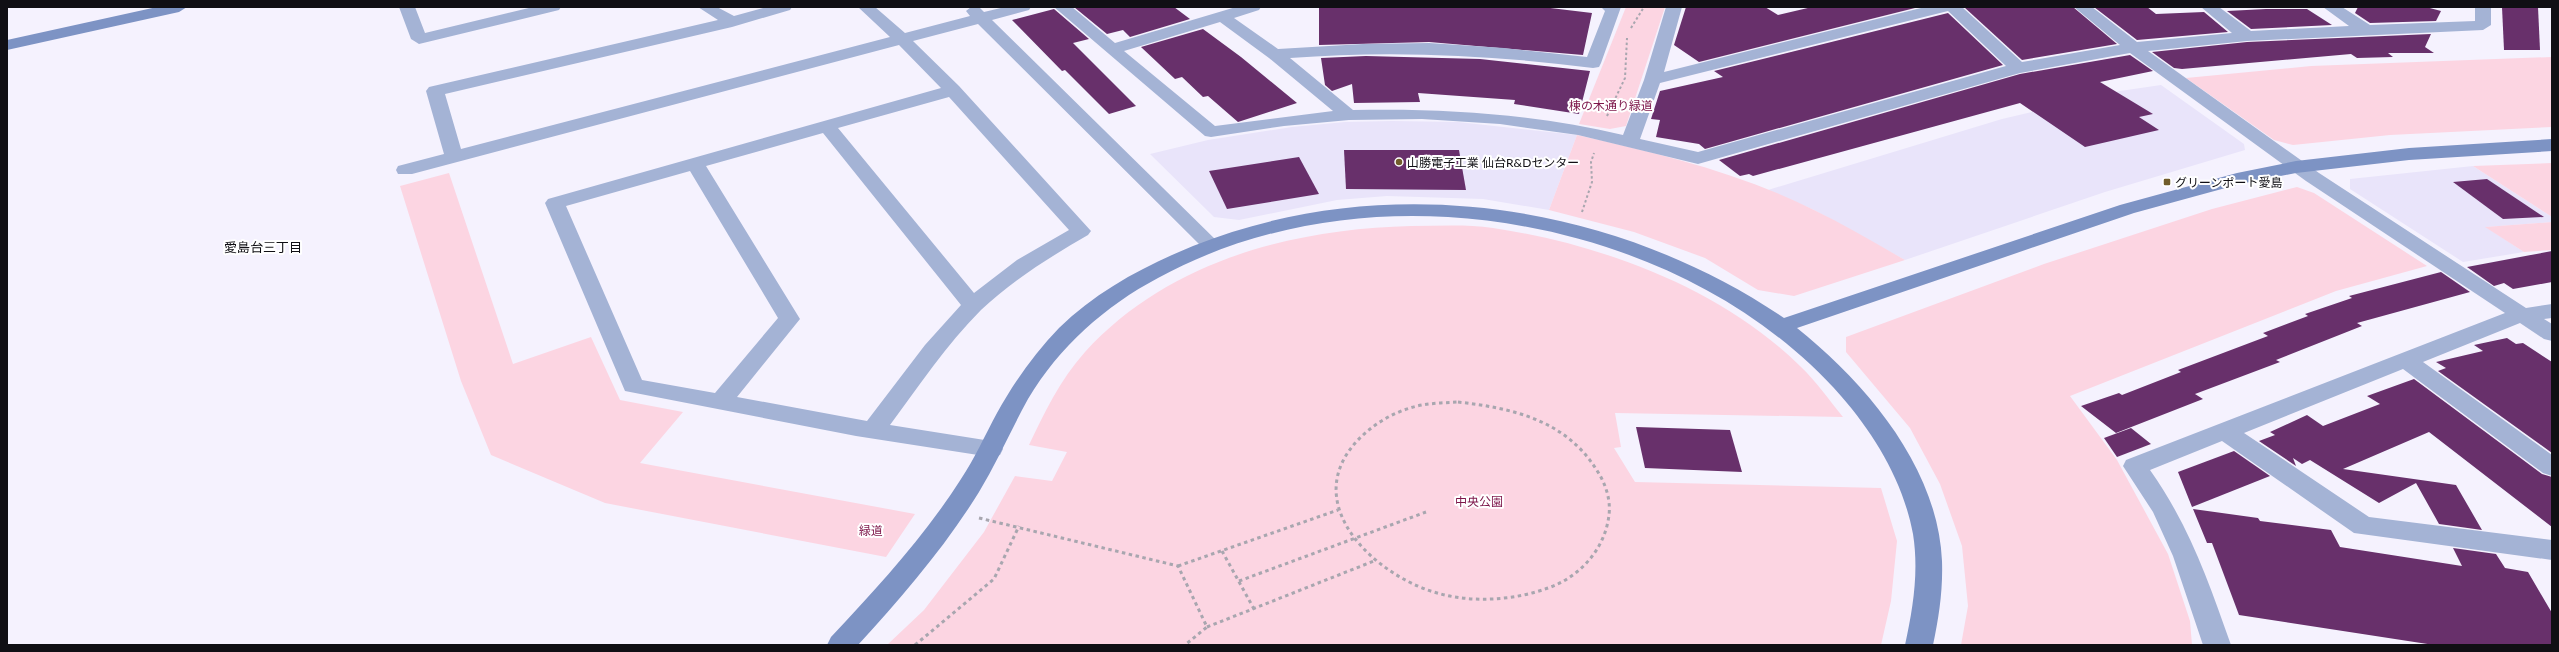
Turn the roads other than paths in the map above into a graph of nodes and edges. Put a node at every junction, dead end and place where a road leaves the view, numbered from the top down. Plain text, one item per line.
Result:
1 (179, 7) edge
2 (407, 7) edge
3 (706, 7) edge
4 (784, 7) edge
5 (866, 7) edge
6 (968, 7) edge
7 (1023, 7) edge
8 (1062, 7) edge
9 (1253, 7) edge
10 (1610, 7) edge
11 (1674, 7) edge
12 (1944, 7) edge
13 (1953, 7) edge
14 (2082, 7) edge
15 (2209, 7) edge
16 (2483, 7) edge
17 (546, 8) edge
18 (2335, 8) edge
19 (1223, 17) junction
20 (983, 18) junction
21 (732, 22) junction
22 (2364, 29) junction
23 (2247, 36) junction
24 (902, 39) junction
25 (7, 45) edge
26 (2132, 48) junction
27 (1112, 49) junction
28 (1275, 54) junction
29 (2018, 68) junction
30 (1653, 80) junction
31 (953, 90) junction
32 (1350, 115) junction
33 (827, 126) junction
34 (1630, 142) junction
35 (2552, 145) edge
36 (454, 157) junction
37 (695, 163) junction
38 (2296, 167) junction
39 (405, 170) dead end
40 (1211, 245) junction
41 (973, 306) junction
42 (2552, 311) edge
43 (2521, 315) junction
44 (1782, 326) junction
45 (2552, 334) edge
46 (2404, 359) junction
47 (721, 402) junction
48 (874, 429) junction
49 (2224, 431) junction
50 (991, 449) junction
51 (2552, 467) edge
52 (2552, 550) edge
53 (842, 645) edge
54 (1919, 645) edge
55 (2216, 645) edge

1 - 25 street
2 - 17 street
3 - 21 street
4 - 21 street
5 - 24 street
6 - 20 street
7 - 20 street
8 - 27 street
9 - 19 street
10 - 28 street
11 - 30 street
12 - 30 street
13 - 29 street
14 - 26 street
15 - 23 street
16 - 22 street
18 - 22 street
19 - 27 street
19 - 28 street
20 - 24 street
20 - 40 street
21 - 36 street
22 - 23 street
23 - 26 street
24 - 31 street
24 - 36 street
26 - 29 street
26 - 38 street
27 - 32 street
28 - 32 street
29 - 34 street
30 - 34 street
31 - 33 street
31 - 41 street
32 - 34 street
33 - 37 street
33 - 41 street
35 - 38 street
36 - 39 street
37 - 47 street
37 - 47 street
38 - 43 street
38 - 44 street
40 - 44 street
40 - 50 street
41 - 48 street
42 - 43 street
43 - 45 street
43 - 46 street
44 - 54 street
46 - 49 street
46 - 51 street
47 - 48 street
48 - 50 street
49 - 52 street
49 - 55 street
50 - 53 street

